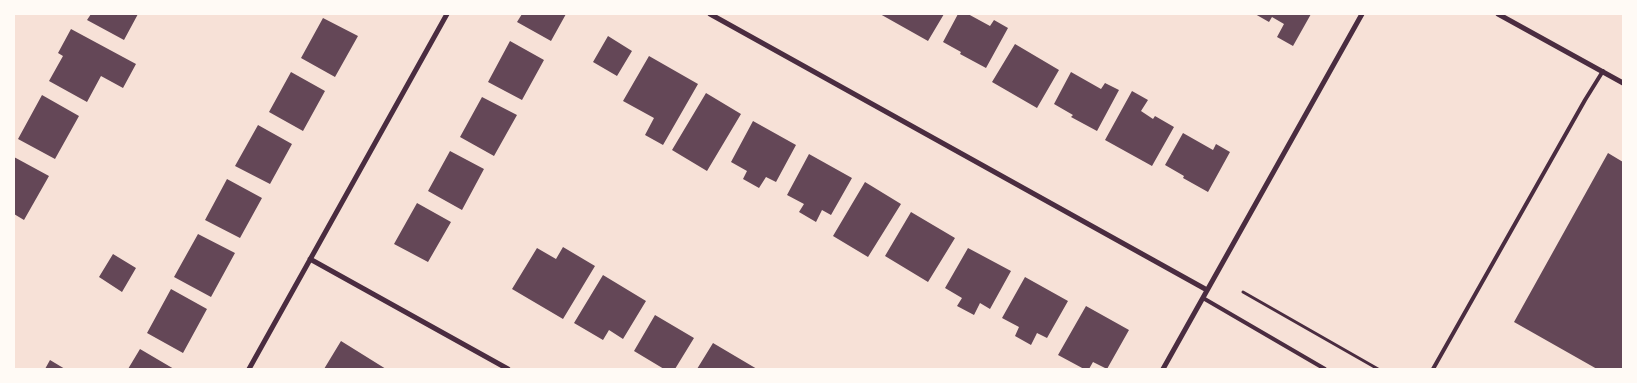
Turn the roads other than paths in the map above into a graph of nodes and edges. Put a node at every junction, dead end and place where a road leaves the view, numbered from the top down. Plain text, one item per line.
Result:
1 (447, 14) edge
2 (710, 14) edge
3 (1362, 14) edge
4 (1498, 14) edge
5 (1603, 71) junction
6 (1623, 83) edge
7 (310, 259) junction
8 (1207, 290) junction
9 (1202, 298) junction
10 (249, 369) edge
11 (508, 369) edge
12 (1163, 369) edge
13 (1325, 369) edge
14 (1434, 369) edge

1 - 7 street
2 - 8 street
3 - 8 street
4 - 5 street
5 - 6 street
5 - 14 lane
7 - 10 street
7 - 11 street
8 - 9 street
9 - 12 street
9 - 13 lane

